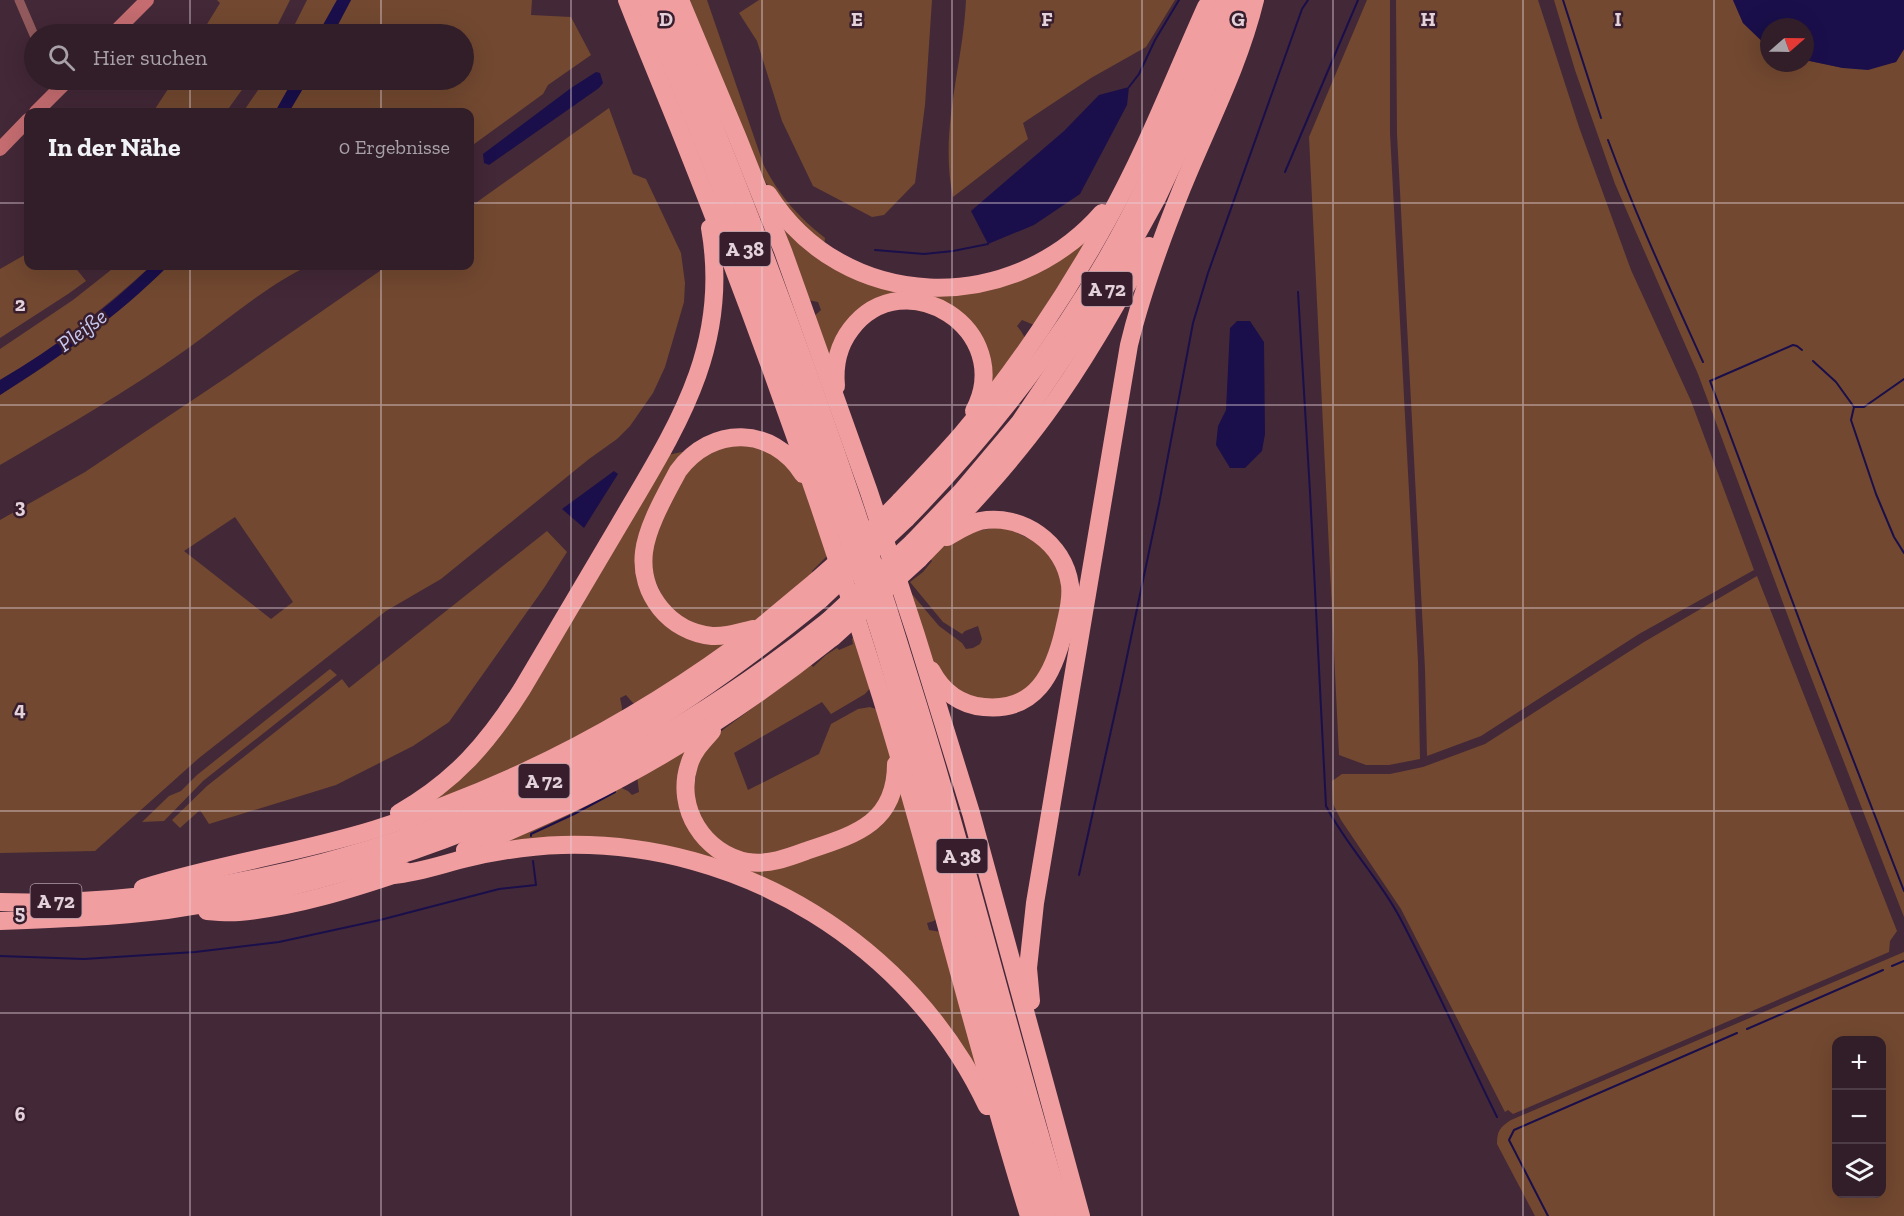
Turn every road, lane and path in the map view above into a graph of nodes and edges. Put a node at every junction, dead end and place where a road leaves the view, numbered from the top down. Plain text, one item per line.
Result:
1 (19, 0) edge
2 (147, 0) edge
3 (627, 0) edge
4 (644, 0) edge
5 (662, 0) edge
6 (680, 0) edge
7 (1211, 0) edge
8 (1226, 0) edge
9 (1243, 0) edge
10 (1255, 0) edge
11 (29, 24) edge
12 (123, 24) edge
13 (54, 90) edge
14 (39, 108) edge
15 (24, 124) edge
16 (1145, 143) junction
17 (741, 147) junction
18 (0, 149) edge
19 (692, 160) junction
20 (1181, 189) junction
21 (842, 414) junction
22 (961, 435) junction
23 (816, 494) junction
24 (933, 545) junction
25 (916, 551) junction
26 (818, 591) junction
27 (761, 626) junction
28 (830, 629) junction
29 (916, 635) junction
30 (723, 717) junction
31 (896, 747) junction
32 (376, 829) junction
33 (393, 875) junction
34 (104, 900) junction
35 (0, 902) edge
36 (166, 910) junction
37 (0, 921) edge
38 (1047, 1094) junction
39 (1027, 1210) edge
40 (1046, 1216) edge
41 (1064, 1216) edge
42 (1081, 1216) edge

1 - 11 street
2 - 12 main road
3 - 19 highway
4 - 40 highway, A 38
5 - 41 highway, A 38
6 - 17 highway
7 - 16 highway
8 - 26 highway, A 72, bridge
9 - 25 highway, A 72
10 - 20 highway
13 - 14 main road
15 - 18 main road
16 - 17 highway
16 - 22 highway
17 - 21 highway
19 - 23 highway
19 - 32 highway
20 - 24 highway
20 - 38 highway
21 - 22 highway
21 - 29 highway
22 - 26 highway, bridge
23 - 27 highway
23 - 31 highway
24 - 25 highway
24 - 29 highway
25 - 28 highway, A 72, bridge
26 - 27 highway
26 - 34 highway, A 72
27 - 32 highway
28 - 30 highway
28 - 36 highway, A 72
29 - 38 highway
30 - 31 highway
30 - 33 highway
31 - 39 highway
32 - 34 highway
33 - 36 highway
33 - 39 highway
34 - 35 highway, A 72
36 - 37 highway, A 72
38 - 42 highway

